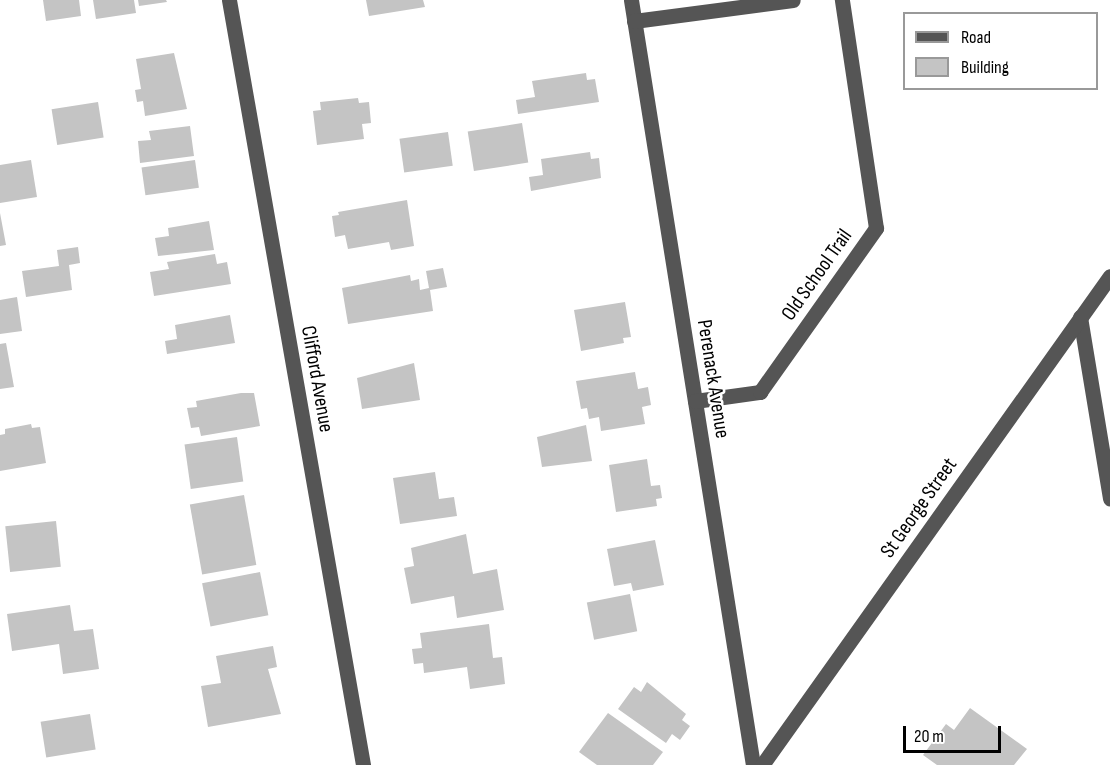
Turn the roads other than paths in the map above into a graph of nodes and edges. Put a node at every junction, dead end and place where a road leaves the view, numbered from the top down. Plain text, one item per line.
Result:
1 (230, 0) edge
2 (631, 0) edge
3 (793, 0) edge
4 (842, 0) edge
5 (634, 21) junction
6 (1110, 276) edge
7 (1080, 317) junction
8 (695, 401) junction
9 (1110, 499) edge
10 (363, 765) edge
11 (753, 765) edge
12 (762, 765) edge

1 - 10 street, Clifford Avenue
2 - 5 street, Perenack Avenue
3 - 5 street
4 - 8 street, Old School Trail
5 - 8 street, Perenack Avenue
6 - 7 street, St George Street
7 - 9 street
7 - 12 street, St George Street
8 - 11 street, Perenack Avenue

